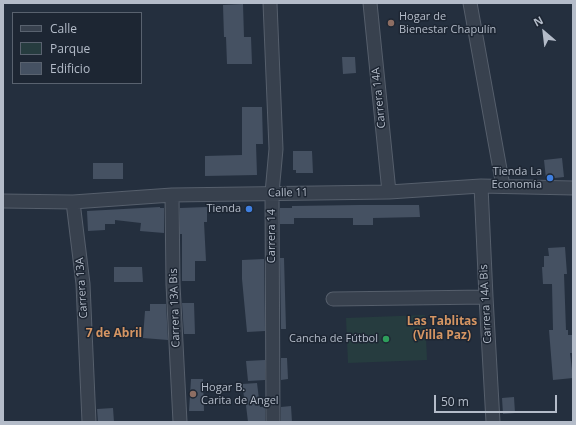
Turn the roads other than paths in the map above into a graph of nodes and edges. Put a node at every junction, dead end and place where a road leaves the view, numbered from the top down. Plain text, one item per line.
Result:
1 (270, 3) edge
2 (370, 3) edge
3 (470, 3) edge
4 (481, 186) junction
5 (503, 186) junction
6 (573, 188) edge
7 (389, 192) junction
8 (272, 193) junction
9 (172, 195) junction
10 (3, 201) edge
11 (73, 202) junction
12 (486, 297) junction
13 (333, 299) dead end
14 (89, 422) edge
15 (180, 422) edge
16 (273, 422) edge
17 (493, 422) edge

1 - 8 street, Carrera 14
2 - 7 street, Carrera 14A
3 - 5 street
4 - 5 street, Calle 11
4 - 7 street, Calle 11
4 - 12 street, Carrera 14A Bis
5 - 6 street, Calle 11
7 - 8 street, Calle 11
8 - 9 street, Calle 11
8 - 16 street, Carrera 14
9 - 11 street, Calle 11
9 - 15 street, Carrera 13A Bis
10 - 11 street, Calle 11
11 - 14 street, Carrera 13A
12 - 13 street
12 - 17 street, Carrera 14A Bis

